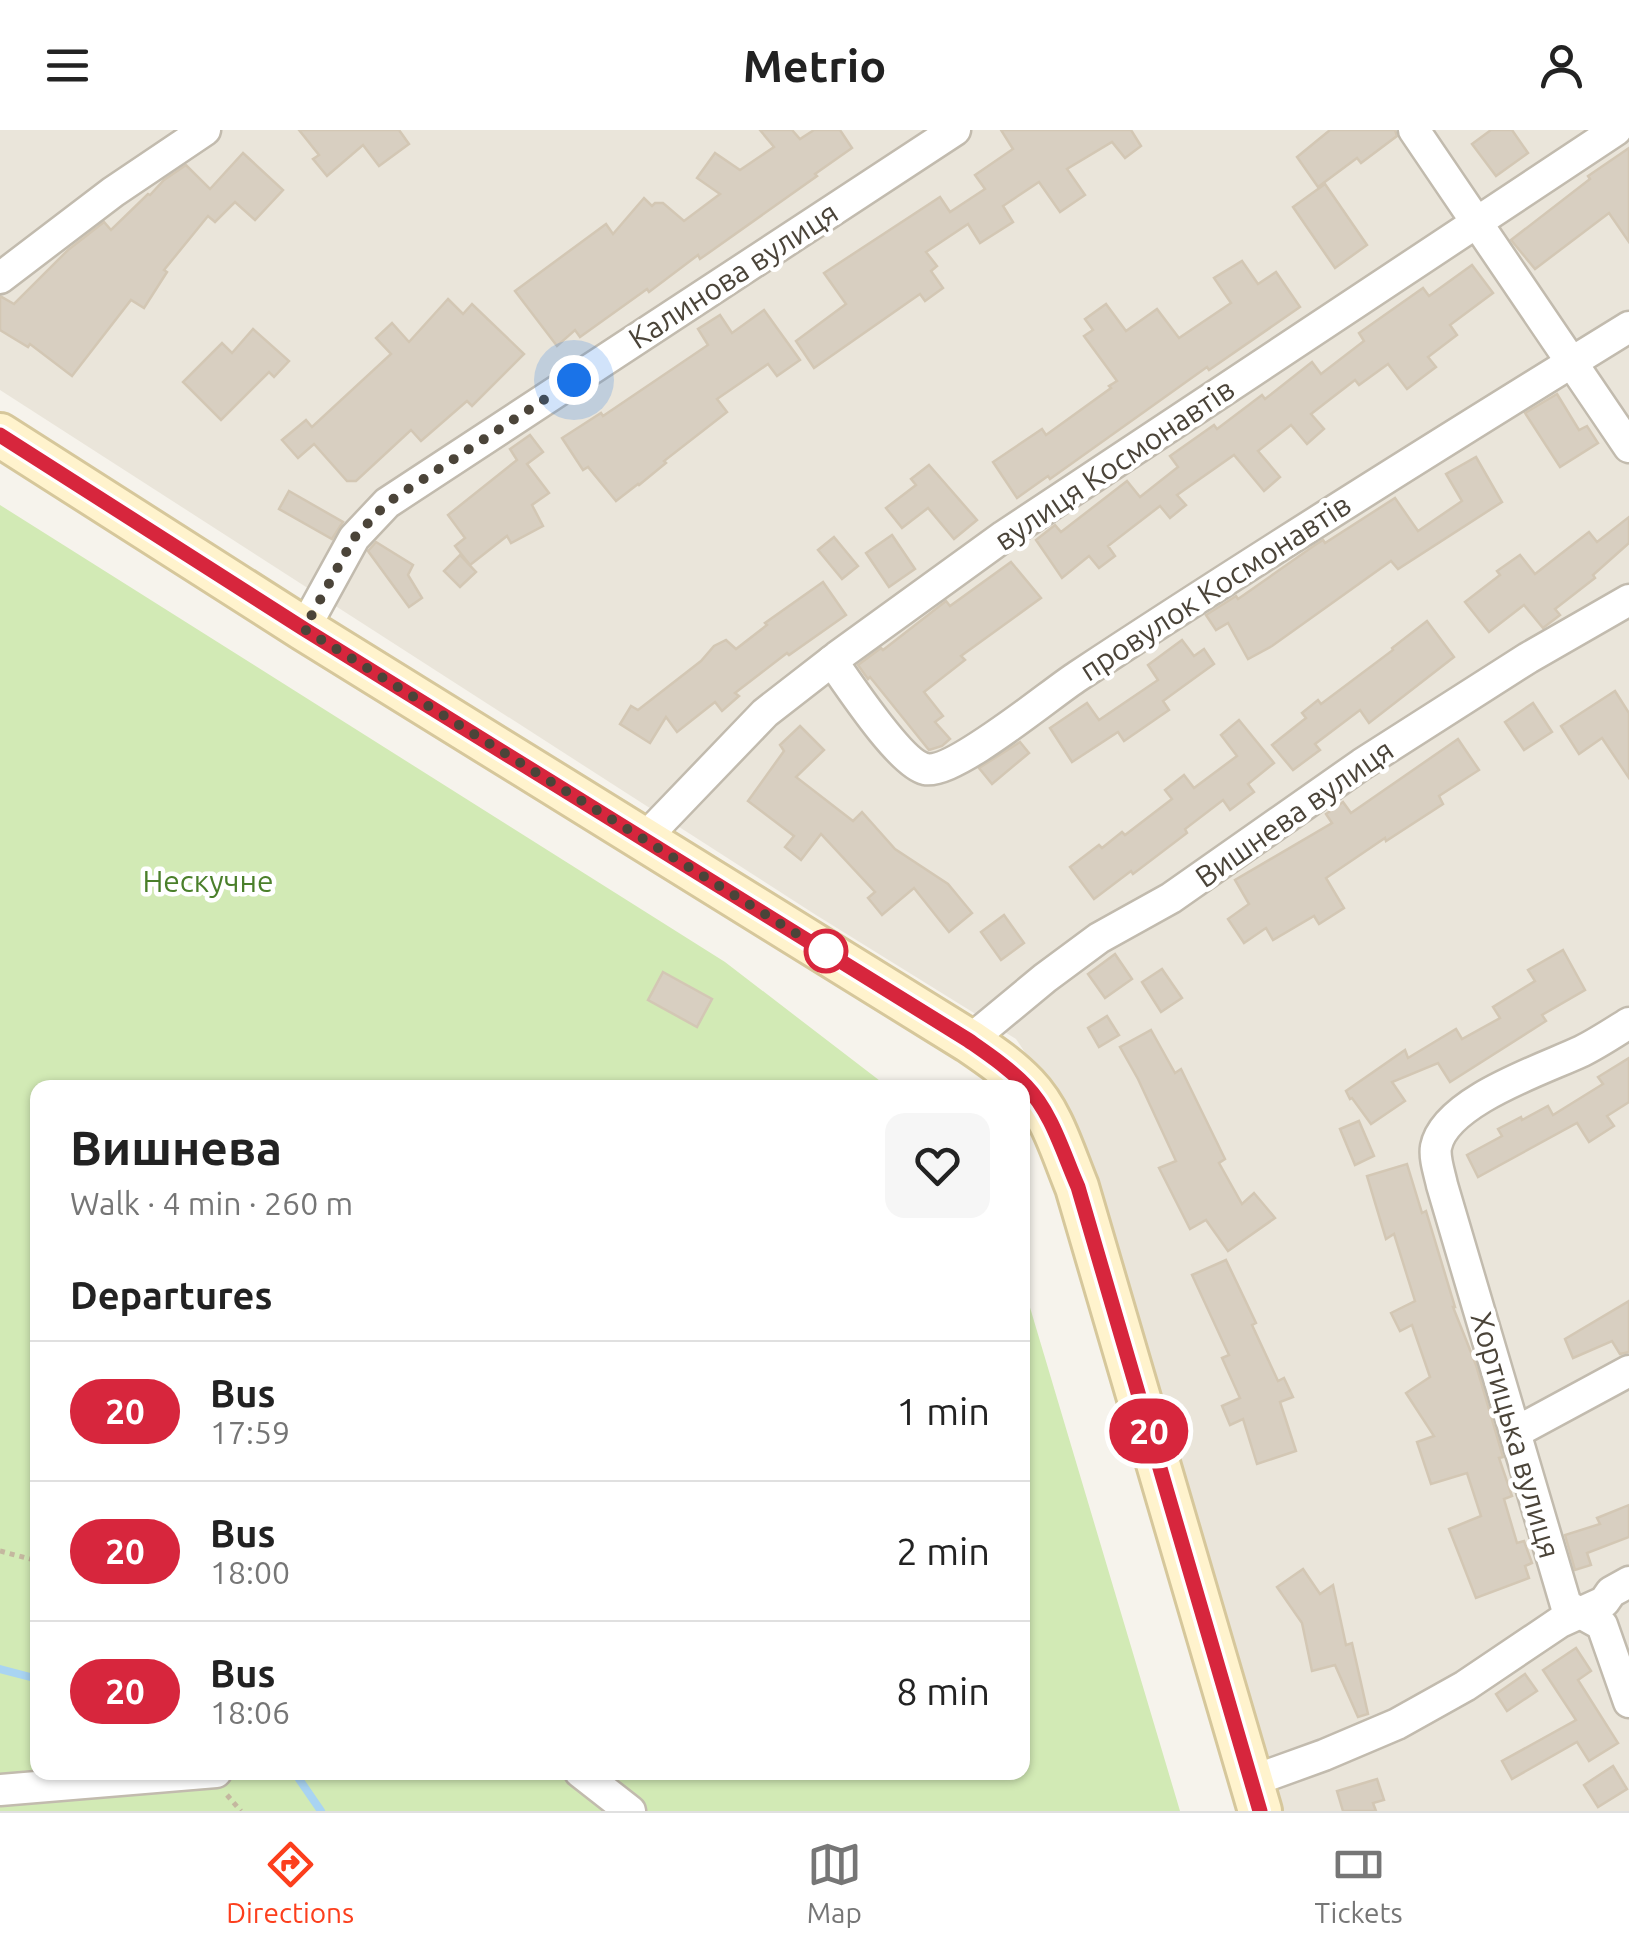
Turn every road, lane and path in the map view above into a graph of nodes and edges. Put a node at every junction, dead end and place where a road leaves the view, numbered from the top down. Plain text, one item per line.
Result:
1 (206, 130) edge
2 (955, 130) edge
3 (1414, 130) edge
4 (1616, 130) edge
5 (1477, 223) junction
6 (0, 278) edge
7 (1629, 327) edge
8 (1570, 364) junction
9 (0, 435) edge
10 (1629, 447) edge
11 (1629, 600) edge
12 (304, 629) junction
13 (832, 661) junction
14 (644, 839) junction
15 (1629, 1024) edge
16 (968, 1040) junction
17 (1019, 1080) edge
18 (1030, 1091) edge
19 (1629, 1371) edge
20 (1516, 1432) junction
21 (0, 1550) edge
22 (30, 1559) edge
23 (1629, 1582) edge
24 (1580, 1613) junction
25 (1629, 1702) edge
26 (120, 1780) edge
27 (590, 1780) edge
28 (0, 1790) edge
29 (1256, 1796) edge
30 (630, 1811) edge

1 - 6 street
2 - 12 street, Калинова вулиця
3 - 5 street
4 - 5 street, вулиця Космонавтів
5 - 8 street
5 - 13 street, вулиця Космонавтів
7 - 8 street, провулок Космонавтів
8 - 10 street
8 - 13 street, провулок Космонавтів
9 - 12 street
11 - 16 street, Вишнева вулиця
12 - 14 street
13 - 14 street, вулиця Космонавтів
14 - 16 street
15 - 20 street, Хортицька вулиця
16 - 17 street
18 - 29 street
19 - 20 street
20 - 24 street, Хортицька вулиця
21 - 22 path
23 - 24 street
24 - 25 street, Хортицька вулиця
24 - 29 street
26 - 28 street
27 - 30 street

